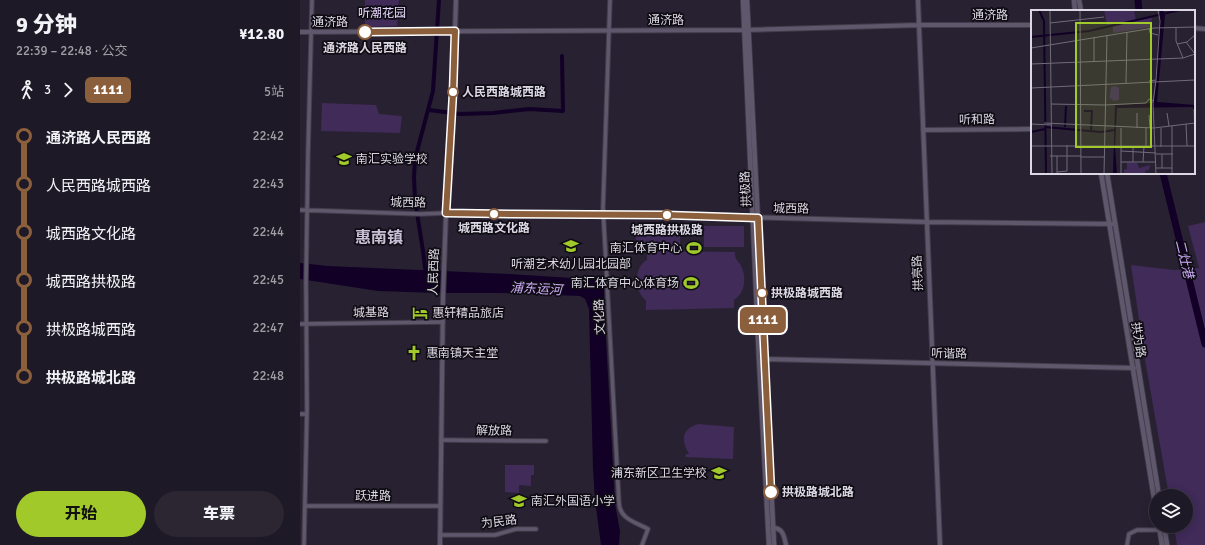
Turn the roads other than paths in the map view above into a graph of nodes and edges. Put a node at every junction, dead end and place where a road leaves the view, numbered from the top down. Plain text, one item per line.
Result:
1 (312, 0) edge
2 (456, 0) edge
3 (610, 0) edge
4 (743, 0) edge
5 (747, 0) edge
6 (918, 0) edge
7 (1074, 0) edge
8 (1079, 0) edge
9 (1075, 10) edge
10 (1081, 10) edge
11 (919, 25) junction
12 (1031, 25) edge
13 (1195, 28) edge
14 (1205, 29) edge
15 (610, 30) junction
16 (747, 30) junction
17 (455, 31) junction
18 (300, 32) edge
19 (312, 32) junction
20 (1031, 129) edge
21 (923, 130) junction
22 (1101, 174) edge
23 (1106, 174) edge
24 (300, 210) edge
25 (307, 210) junction
26 (446, 213) junction
27 (604, 215) junction
28 (756, 218) junction
29 (926, 222) junction
30 (1109, 224) junction
31 (1115, 224) junction
32 (443, 322) junction
33 (300, 324) edge
34 (306, 324) junction
35 (759, 359) junction
36 (765, 360) junction
37 (932, 364) junction
38 (1132, 368) junction
39 (1138, 368) junction
40 (300, 414) edge
41 (307, 414) junction
42 (441, 440) junction
43 (546, 441) dead end
44 (1152, 489) edge
45 (1158, 489) edge
46 (300, 492) edge
47 (306, 492) junction
48 (306, 506) junction
49 (440, 506) junction
50 (773, 528) junction
51 (536, 529) dead end
52 (1149, 529) edge
53 (1161, 533) edge
54 (1163, 533) edge
55 (440, 535) junction
56 (643, 544) edge
57 (304, 545) edge
58 (440, 545) edge
59 (769, 545) edge
60 (774, 545) edge
61 (786, 545) edge
62 (940, 545) edge
63 (1127, 545) edge
64 (1162, 545) edge
65 (1167, 545) edge

1 - 19 street
2 - 17 street, 人民西路
3 - 15 street, 文化路
4 - 16 main road, 拱极路
5 - 16 main road, 拱极路
6 - 11 street, 拱亮路
7 - 9 main road
8 - 10 main road
11 - 12 street, 通济路
11 - 16 street, 通济路
11 - 21 street, 拱亮路
13 - 14 street
15 - 16 street, 通济路
15 - 17 street, 通济路
15 - 27 street, 文化路
16 - 28 main road, 拱极路
17 - 19 street, 通济路
17 - 26 street, 人民西路
18 - 19 street, 通济路
19 - 25 street
20 - 21 street, 听和路
21 - 29 street, 拱亮路
22 - 30 main road, 拱为路
23 - 31 main road, 拱为路
24 - 25 street, 城西路
25 - 26 street, 城西路
25 - 34 street
26 - 27 street, 城西路
26 - 32 street, 人民西路
27 - 28 street, 城西路
27 - 56 street, 文化路
28 - 29 street, 城西路
28 - 35 main road, 拱极路
28 - 36 main road, 拱极路
29 - 30 street, 城西路
29 - 37 street, 拱亮路
30 - 31 street, 城西路
30 - 38 main road, 拱为路
31 - 39 main road, 拱为路
32 - 34 street, 城基路
32 - 42 street, 人民西路
33 - 34 street, 城基路
34 - 41 street
35 - 36 street, 听谐路
35 - 59 main road, 拱极路
36 - 37 street, 听谐路
36 - 50 main road, 拱极路
37 - 38 street, 听谐路
37 - 62 street, 拱亮路
38 - 39 street, 听谐路
38 - 44 main road, 拱为路
39 - 45 main road, 拱为路
40 - 41 street
41 - 47 street
42 - 43 street, 解放路
42 - 49 street, 人民西路
46 - 47 street
47 - 48 street
48 - 49 street, 跃进路
48 - 57 street
49 - 55 street, 人民西路
50 - 60 main road, 拱极路
50 - 61 street
51 - 55 street, 为民路
52 - 63 street
53 - 64 main road
54 - 65 main road
55 - 58 street, 人民西路

